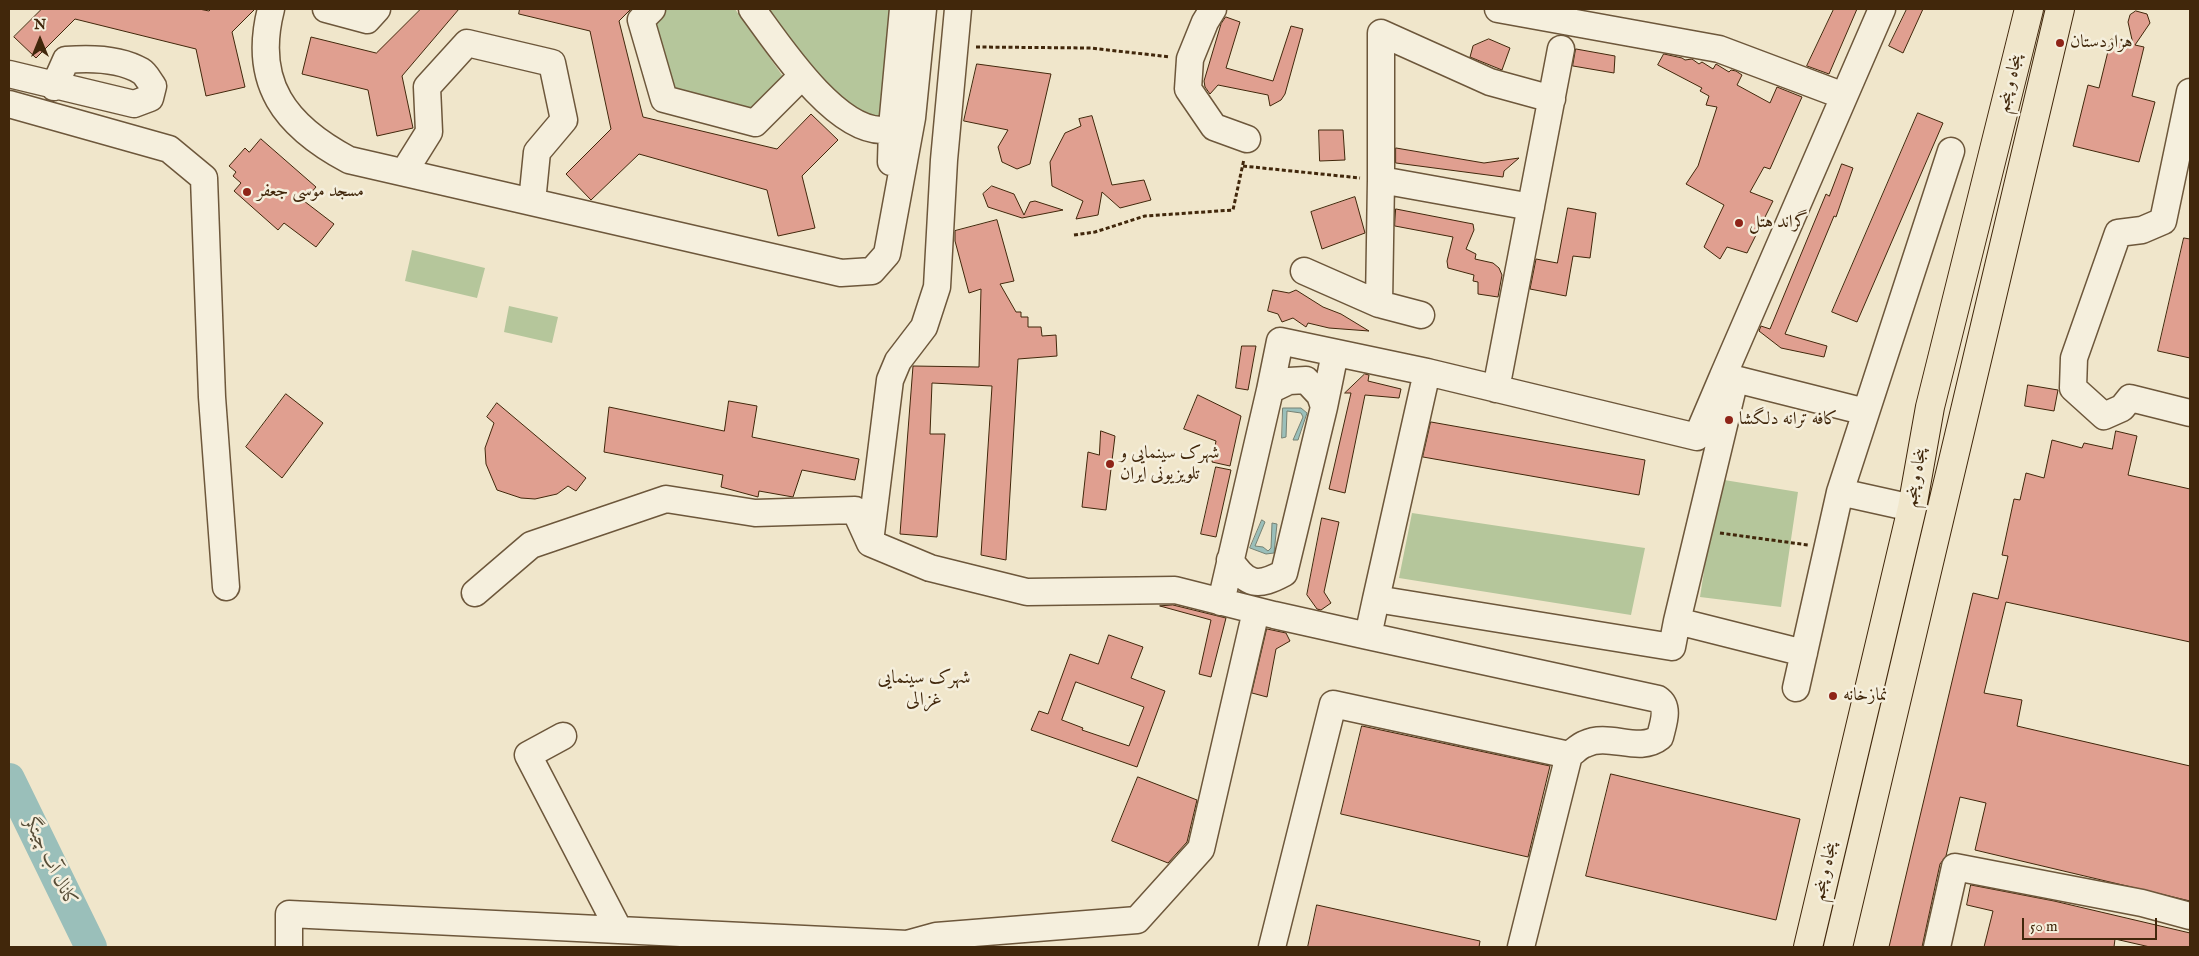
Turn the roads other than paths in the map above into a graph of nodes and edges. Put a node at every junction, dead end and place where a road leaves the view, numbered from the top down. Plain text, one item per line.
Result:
1 (271, 9) edge
2 (326, 9) edge
3 (377, 9) edge
4 (652, 9) edge
5 (752, 9) edge
6 (903, 9) edge
7 (923, 9) edge
8 (958, 9) edge
9 (1213, 9) edge
10 (1498, 9) edge
11 (1882, 9) edge
12 (2029, 9) edge
13 (2060, 9) edge
14 (1561, 49) dead end
15 (9, 74) edge
16 (802, 76) junction
17 (54, 87) dead end
18 (2190, 92) edge
19 (1844, 96) junction
20 (1552, 98) junction
21 (9, 104) edge
22 (902, 122) junction
23 (1247, 139) dead end
24 (1951, 152) dead end
25 (404, 172) junction
26 (1380, 180) junction
27 (532, 202) junction
28 (1531, 207) junction
29 (1304, 272) dead end
30 (1379, 304) junction
31 (1421, 316) dead end
32 (1335, 353) junction
33 (1427, 372) junction
34 (1729, 378) junction
35 (1496, 389) junction
36 (1270, 390) junction
37 (1324, 407) junction
38 (1866, 412) junction
39 (2190, 413) edge
40 (1709, 440) junction
41 (1840, 492) junction
42 (1912, 508) junction
43 (1939, 515) junction
44 (870, 543) junction
45 (1230, 560) junction
46 (1284, 573) junction
47 (226, 587) dead end
48 (475, 593) dead end
49 (1376, 599) junction
50 (1221, 602) junction
51 (1265, 613) junction
52 (1678, 621) junction
53 (1368, 636) junction
54 (1804, 653) junction
55 (1796, 688) dead end
56 (563, 736) dead end
57 (1569, 755) junction
58 (2190, 916) edge
59 (620, 930) junction
60 (934, 942) edge
61 (289, 947) edge
62 (1272, 947) edge
63 (1521, 947) edge
64 (1808, 947) edge
65 (1838, 947) edge
66 (1937, 947) edge

1 - 25 street
2 - 3 street
4 - 16 street
5 - 16 street
6 - 22 street
7 - 22 street
8 - 44 street
9 - 23 street
10 - 19 street
11 - 19 street
12 - 42 main road, پنجاه و پنجم
13 - 43 main road, پنجاه و پنجم
14 - 20 street
15 - 17 street
16 - 22 street
18 - 39 street
19 - 34 street
20 - 26 street
20 - 28 street
21 - 47 street
22 - 27 street
24 - 38 street
25 - 27 street
25 - 27 street
26 - 28 street
26 - 30 street
28 - 35 street
29 - 30 street
30 - 31 street
32 - 33 street
32 - 36 street
32 - 37 street
33 - 35 street
33 - 49 street
34 - 38 street
34 - 40 street
35 - 40 street
36 - 37 street
36 - 45 street
37 - 46 street
38 - 41 street
40 - 52 street
41 - 42 street
41 - 54 street
42 - 43 main road
42 - 64 main road, پنجاه و پنجم
43 - 65 main road, پنجاه و پنجم
44 - 48 street
44 - 50 street
45 - 46 street
45 - 50 street
46 - 51 street
49 - 52 street
49 - 53 street
50 - 51 street
51 - 53 street
51 - 60 street
52 - 54 street
53 - 57 street
54 - 55 street
56 - 59 street
57 - 62 street
57 - 63 street
58 - 66 street
59 - 60 street
59 - 61 street

